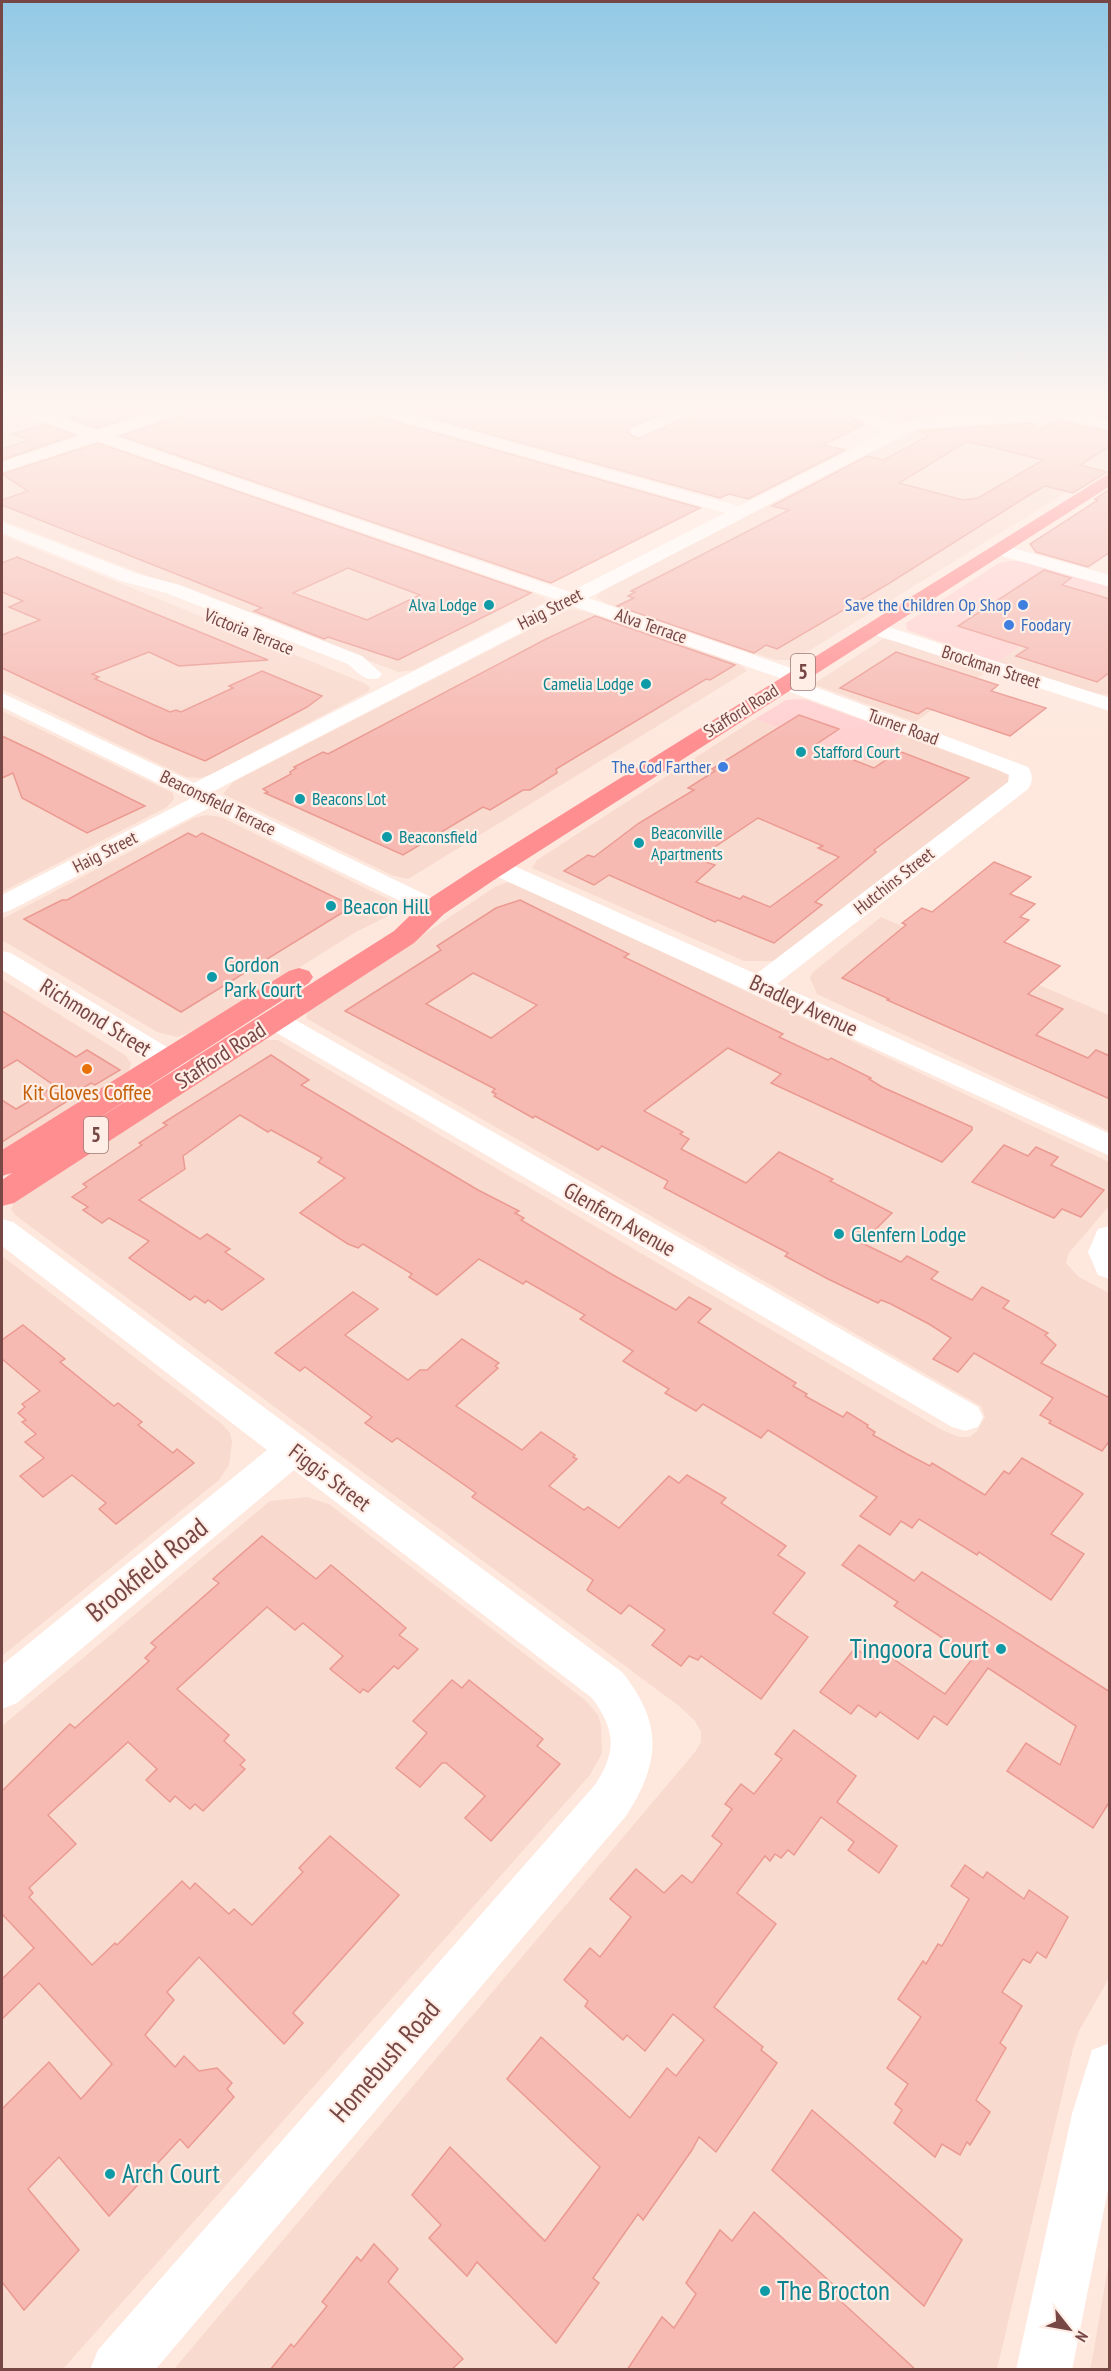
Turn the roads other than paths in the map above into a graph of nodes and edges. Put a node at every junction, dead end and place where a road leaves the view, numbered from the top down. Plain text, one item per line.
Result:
1 (339, 519) edge
2 (728, 519) edge
3 (1046, 519) edge
4 (2, 527) edge
5 (998, 549) junction
6 (1110, 581) edge
7 (571, 598) junction
8 (873, 628) junction
9 (790, 680) junction
10 (402, 686) junction
11 (2, 699) edge
12 (1110, 705) edge
13 (1020, 772) joint
14 (201, 795) junction
15 (496, 867) junction
16 (2, 905) edge
17 (434, 908) junction
18 (2, 959) edge
19 (759, 985) junction
20 (275, 1020) junction
21 (178, 1067) junction
22 (1110, 1146) edge
23 (2, 1165) edge
24 (2, 1195) edge
25 (2, 1230) edge
26 (1110, 1237) edge
27 (1110, 1267) edge
28 (965, 1417) dead end
29 (293, 1450) junction
30 (2, 1690) edge
31 (633, 1743) joint
32 (1110, 2068) edge
33 (118, 2370) edge
34 (1044, 2370) edge

1 - 7 street, Alva Terrace
2 - 7 street, Haig Street
3 - 5 highway, Stafford Road / 5
4 - 10 street, Victoria Terrace
5 - 6 street
5 - 8 highway, Stafford Road / 5
7 - 9 street, Alva Terrace
7 - 10 street, Haig Street
8 - 9 highway, Stafford Road / 5
8 - 12 street, Brockman Street
9 - 13 street, Turner Road
9 - 15 highway, Stafford Road / 5
10 - 14 street, Haig Street
11 - 14 street, Beaconsfield Terrace
13 - 19 street, Hutchins Street
14 - 16 street, Haig Street
14 - 17 street, Beaconsfield Terrace
15 - 17 highway, Stafford Road / 5
15 - 19 street, Bradley Avenue
17 - 20 highway, Stafford Road / 5
17 - 21 highway, Stafford Road / 5
18 - 21 street, Richmond Street
19 - 22 street, Bradley Avenue
20 - 21 highway, Stafford Road / 5
20 - 28 street, Glenfern Avenue
21 - 23 highway, Stafford Road / 5
21 - 24 highway, Stafford Road / 5
25 - 29 street, Figgis Street
26 - 27 street
29 - 30 street, Brookfield Road
29 - 31 street, Figgis Street
31 - 33 street, Homebush Road
32 - 34 street

